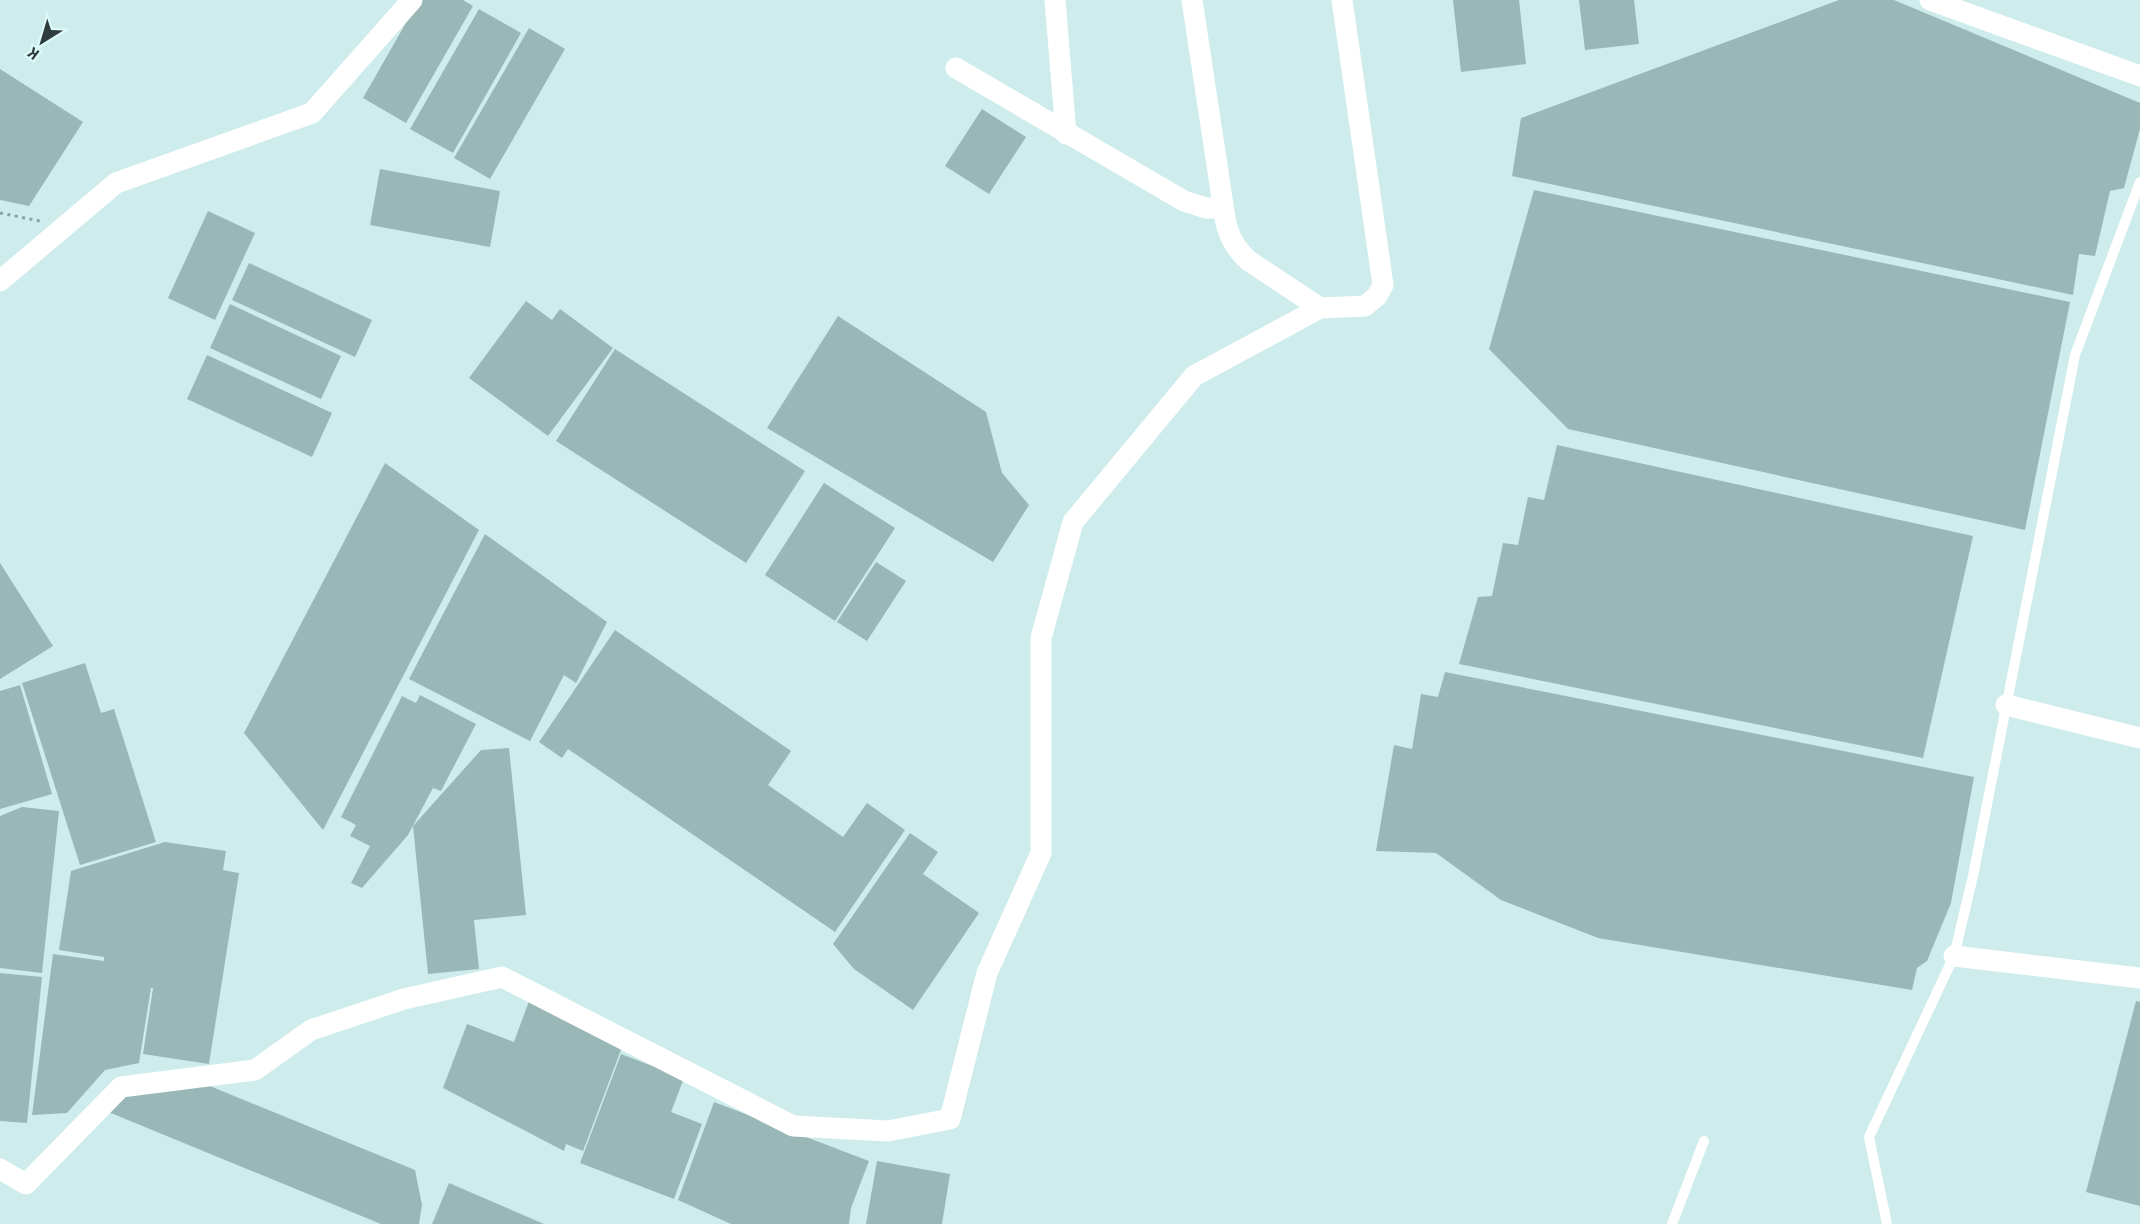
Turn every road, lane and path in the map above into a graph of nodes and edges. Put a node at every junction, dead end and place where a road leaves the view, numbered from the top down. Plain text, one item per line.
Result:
1 (412, 0) edge
2 (1055, 0) edge
3 (1192, 0) edge
4 (1342, 0) edge
5 (1934, 1) edge
6 (956, 68) dead end
7 (2140, 76) edge
8 (1066, 134) junction
9 (2140, 182) edge
10 (1223, 208) junction
11 (0, 213) edge
12 (65, 226) junction
13 (0, 281) edge
14 (1320, 308) junction
15 (2006, 705) junction
16 (2140, 738) edge
17 (1954, 956) junction
18 (2140, 978) edge
19 (1704, 1141) dead end
20 (0, 1169) edge
21 (1672, 1224) edge
22 (1887, 1224) edge

1 - 12 street
2 - 8 street
3 - 10 street
4 - 14 street
5 - 7 street
6 - 8 street
8 - 10 street
9 - 15 lane
10 - 14 street
11 - 12 path
12 - 13 street
14 - 20 street
15 - 16 street
15 - 17 lane
17 - 18 street
17 - 22 lane
19 - 21 lane

